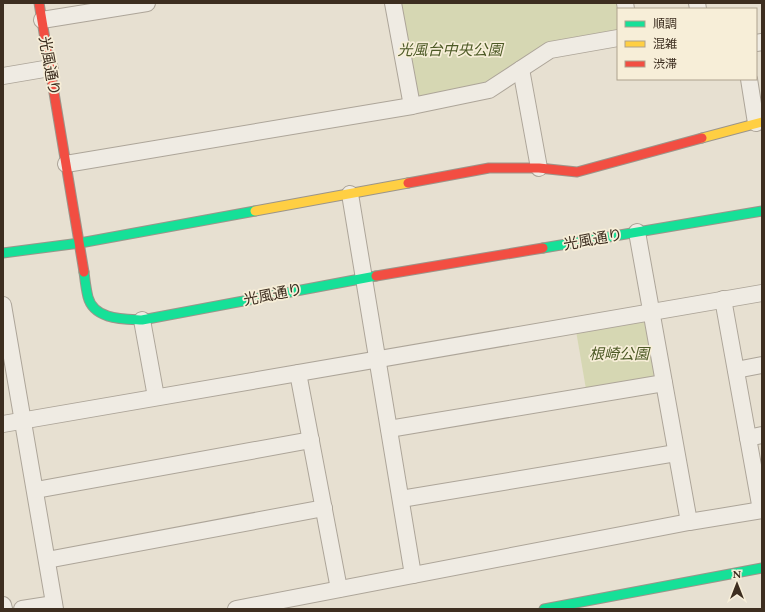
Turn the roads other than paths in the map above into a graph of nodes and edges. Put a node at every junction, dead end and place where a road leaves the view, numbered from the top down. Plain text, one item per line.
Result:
1 (39, 3) edge
2 (147, 3) edge
3 (393, 3) edge
4 (125, 5) edge
5 (42, 20) junction
6 (617, 38) edge
7 (50, 68) junction
8 (521, 69) junction
9 (3, 76) edge
10 (749, 80) edge
11 (412, 106) junction
12 (759, 123) edge
13 (66, 164) junction
14 (539, 168) junction
15 (350, 194) junction
16 (762, 211) edge
17 (637, 232) junction
18 (80, 243) junction
19 (3, 253) edge
20 (365, 278) junction
21 (762, 293) edge
22 (723, 299) junction
23 (4, 312) edge
24 (651, 312) junction
25 (142, 320) junction
26 (378, 359) junction
27 (762, 365) edge
28 (736, 370) junction
29 (298, 373) junction
30 (664, 383) junction
31 (156, 397) junction
32 (24, 421) junction
33 (3, 424) edge
34 (389, 429) junction
35 (755, 436) edge
36 (310, 440) junction
37 (676, 453) junction
38 (36, 490) junction
39 (401, 499) junction
40 (324, 508) junction
41 (761, 510) edge
42 (689, 522) junction
43 (47, 560) junction
44 (762, 568) edge
45 (413, 574) junction
46 (339, 589) junction
47 (3, 605) edge
48 (55, 606) edge
49 (268, 606) edge
50 (4, 609) edge
51 (22, 609) edge
52 (236, 609) edge
53 (544, 609) edge

1 - 5 street, 光風通り
2 - 4 street
3 - 11 street
4 - 5 street
5 - 7 street, 光風通り
6 - 8 street
7 - 9 street
7 - 13 street, 光風通り
8 - 11 street
8 - 14 street
10 - 12 street
11 - 13 street
12 - 14 street
13 - 18 street, 光風通り
14 - 15 street
15 - 18 street
15 - 20 street
16 - 17 street, 光風通り
17 - 20 street, 光風通り
17 - 24 street
18 - 19 street
18 - 25 street, 光風通り
20 - 25 street, 光風通り
20 - 26 street
21 - 22 street
22 - 24 street
22 - 28 street
23 - 32 street
24 - 26 street
24 - 30 street
25 - 31 street
26 - 29 street
26 - 34 street
27 - 28 street
28 - 35 street
29 - 31 street
29 - 36 street
30 - 34 street
30 - 37 street
31 - 32 street
32 - 33 street
32 - 38 street
34 - 39 street
35 - 41 street
36 - 38 street
36 - 40 street
37 - 39 street
37 - 42 street
38 - 43 street
39 - 45 street
40 - 43 street
40 - 46 street
41 - 42 street
42 - 45 street
43 - 48 street
44 - 53 street
45 - 46 street
46 - 49 street
47 - 50 street
48 - 51 street
49 - 52 street

